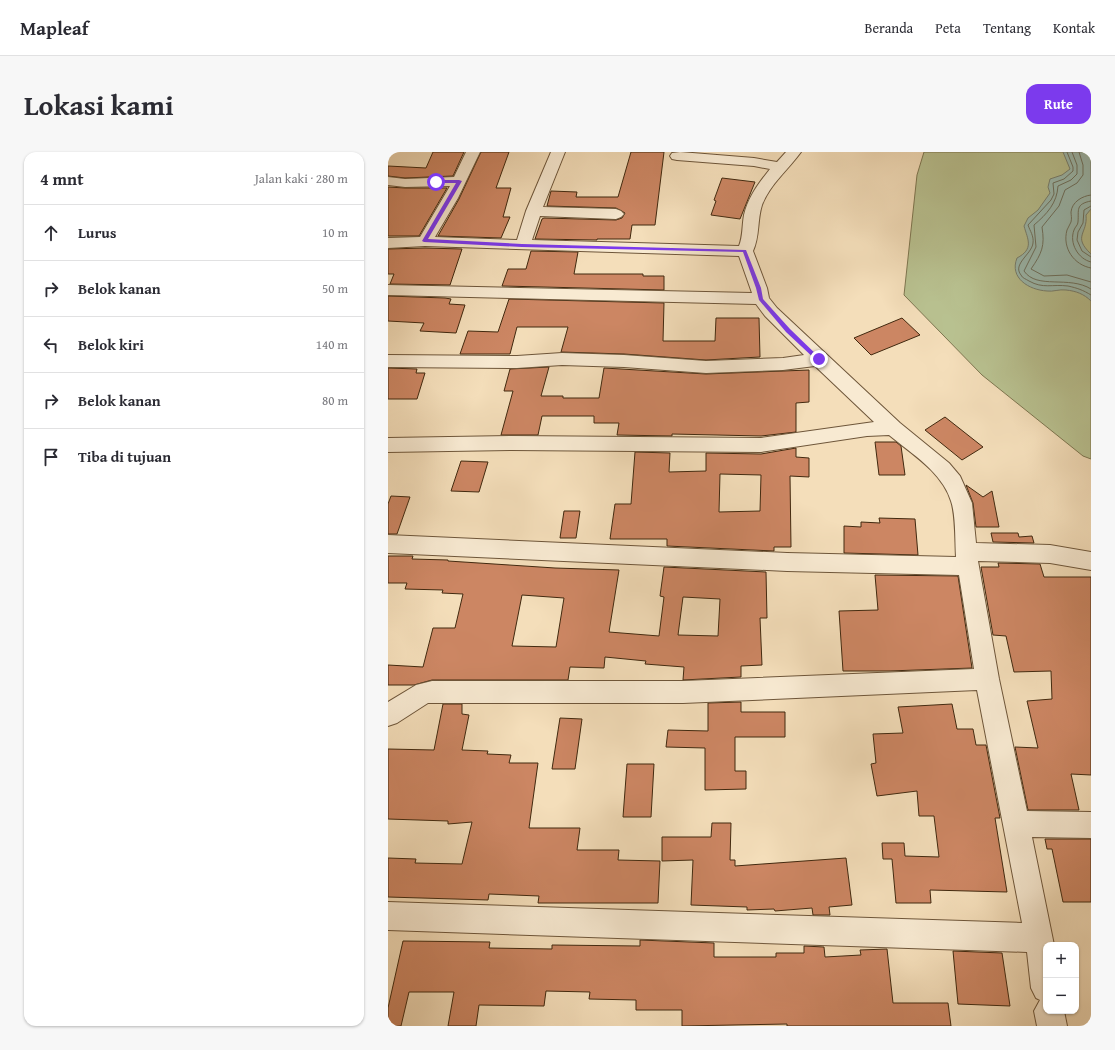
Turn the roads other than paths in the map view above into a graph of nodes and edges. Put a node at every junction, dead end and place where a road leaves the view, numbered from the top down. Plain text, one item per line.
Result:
1 (473, 152) edge
2 (558, 152) edge
3 (794, 152) edge
4 (676, 156) dead end
5 (780, 166) junction
6 (388, 181) edge
7 (459, 181) junction
8 (534, 211) junction
9 (616, 214) dead end
10 (424, 241) junction
11 (388, 243) edge
12 (522, 245) junction
13 (744, 251) junction
14 (388, 290) edge
15 (761, 299) junction
16 (819, 359) junction
17 (388, 361) edge
18 (893, 428) junction
19 (388, 445) edge
20 (388, 544) edge
21 (968, 559) junction
22 (1091, 561) edge
23 (987, 679) junction
24 (388, 715) edge
25 (1015, 824) junction
26 (1091, 824) edge
27 (388, 916) edge
28 (1039, 938) junction
29 (1045, 978) edge
30 (1050, 1014) edge
31 (1052, 1026) edge

1 - 7 street
2 - 8 street
3 - 5 street
4 - 5 street
5 - 13 street
6 - 7 street
7 - 10 street
8 - 9 street
8 - 12 street
10 - 11 street
10 - 12 street
12 - 13 street
13 - 15 street
14 - 15 street
15 - 16 street
16 - 17 street
16 - 18 street
18 - 19 street
18 - 21 street
20 - 21 street
21 - 22 street
21 - 23 street
23 - 24 street
23 - 25 street
25 - 26 street
25 - 28 street
27 - 28 street
28 - 29 street
30 - 31 street

